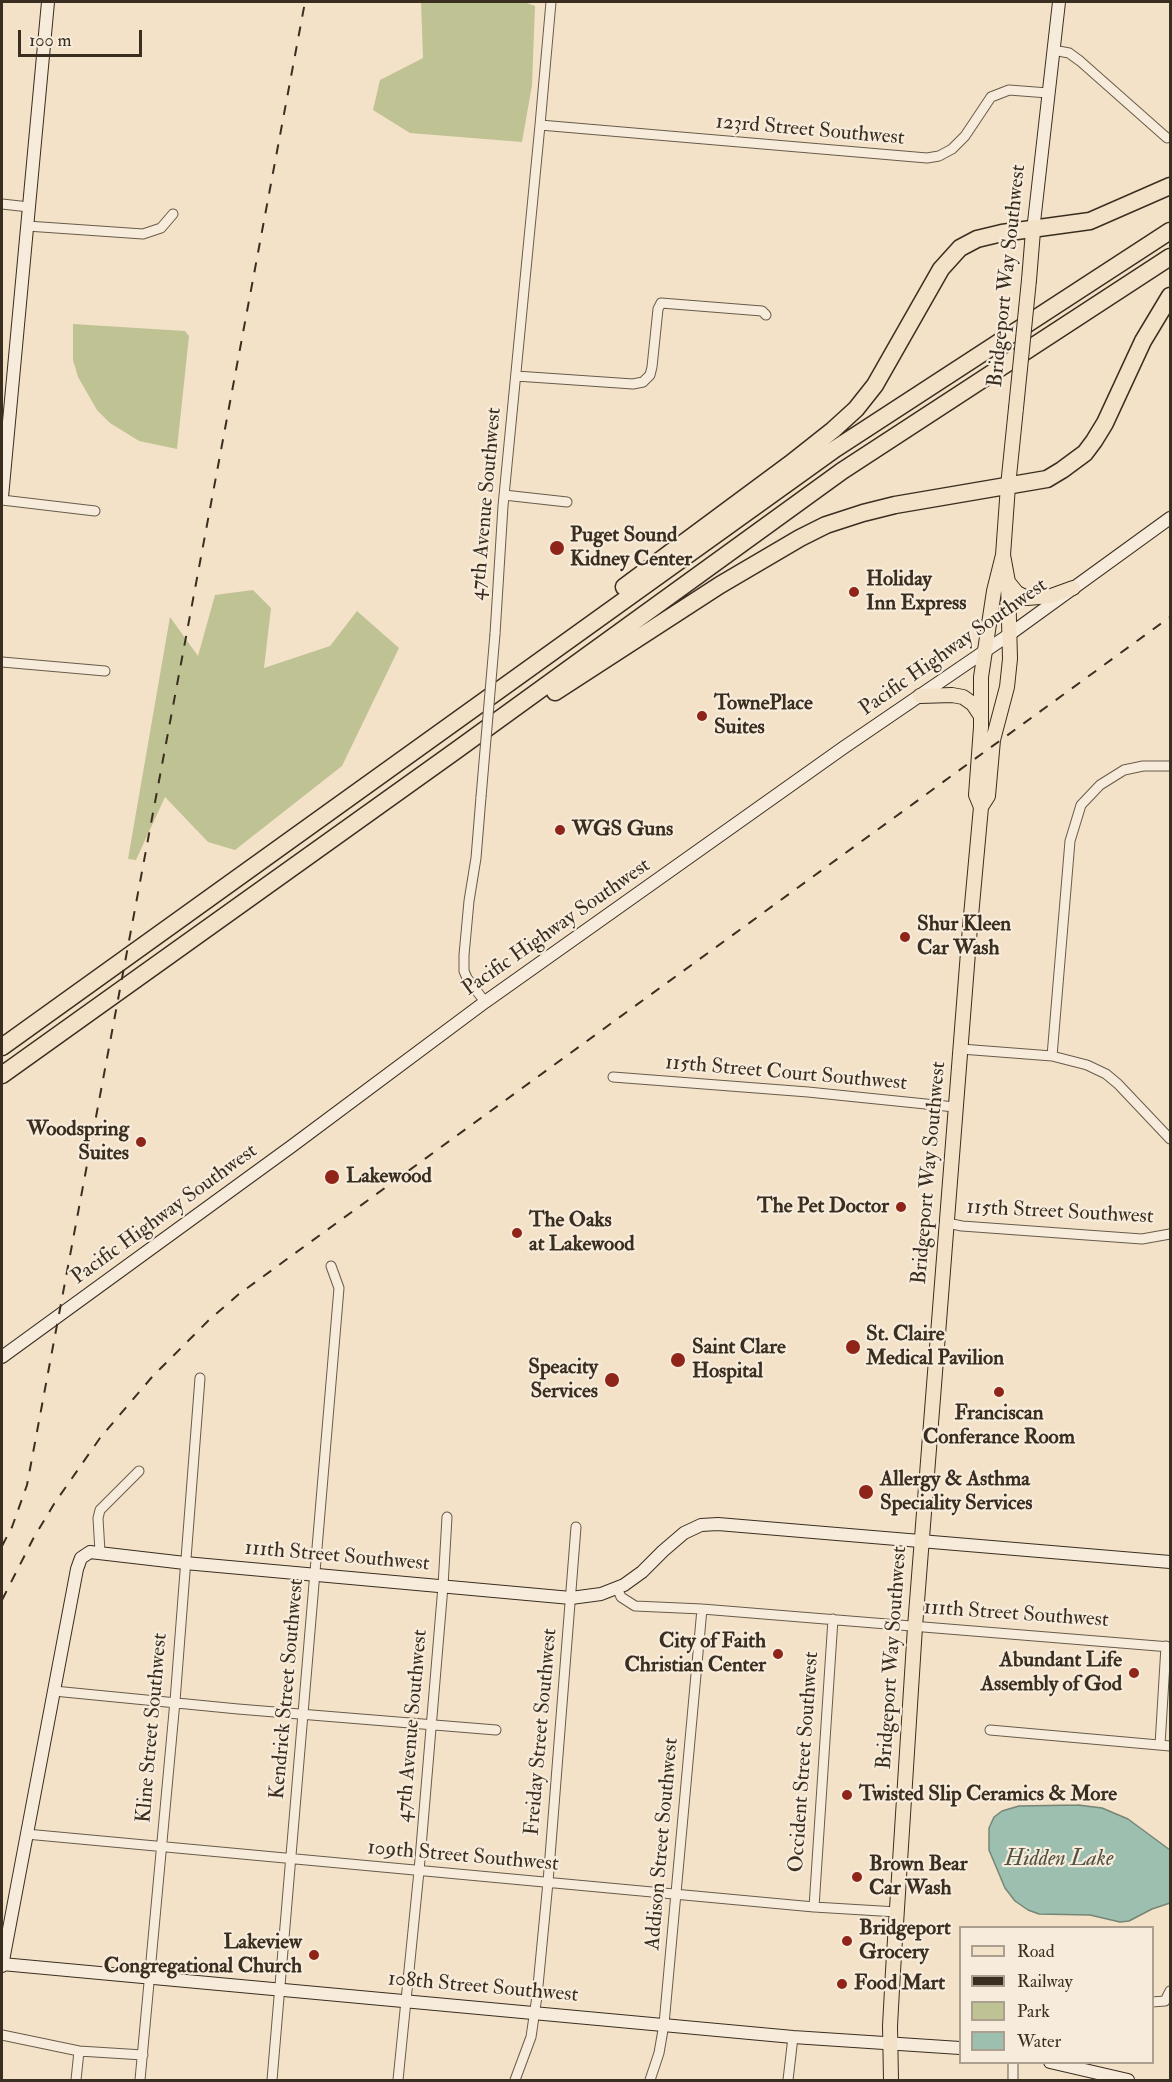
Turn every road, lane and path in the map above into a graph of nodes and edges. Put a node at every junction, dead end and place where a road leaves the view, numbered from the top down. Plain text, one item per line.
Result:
1 (48, 2) edge
2 (550, 2) edge
3 (1059, 2) edge
4 (1053, 50) junction
5 (1048, 93) junction
6 (540, 125) junction
7 (1167, 138) dead end
8 (1170, 186) edge
9 (2, 204) edge
10 (29, 207) junction
11 (173, 214) dead end
12 (27, 226) junction
13 (1033, 231) junction
14 (1170, 231) edge
15 (1170, 257) edge
16 (1170, 296) edge
17 (766, 315) dead end
18 (516, 376) junction
19 (1008, 486) junction
20 (504, 495) junction
21 (2, 499) edge
22 (567, 502) dead end
23 (95, 511) dead end
24 (1170, 518) edge
25 (1003, 579) junction
26 (1073, 588) junction
27 (1010, 634) junction
28 (984, 651) junction
29 (2, 662) edge
30 (105, 671) dead end
31 (920, 696) junction
32 (981, 717) junction
33 (453, 723) junction
34 (454, 752) junction
35 (1170, 766) edge
36 (981, 807) junction
37 (485, 1002) junction
38 (2, 1047) edge
39 (961, 1049) junction
40 (1052, 1056) junction
41 (2, 1075) edge
42 (613, 1077) dead end
43 (956, 1107) junction
44 (1170, 1139) edge
45 (947, 1223) junction
46 (1170, 1234) edge
47 (331, 1266) dead end
48 (2, 1357) edge
49 (200, 1378) dead end
50 (139, 1471) dead end
51 (447, 1517) dead end
52 (576, 1527) dead end
53 (921, 1541) junction
54 (100, 1552) junction
55 (1170, 1562) edge
56 (185, 1563) junction
57 (316, 1575) junction
58 (443, 1586) junction
59 (617, 1588) junction
60 (571, 1598) junction
61 (702, 1609) junction
62 (833, 1619) junction
63 (915, 1627) junction
64 (1168, 1647) edge
65 (54, 1690) junction
66 (175, 1701) junction
67 (305, 1713) junction
68 (431, 1724) junction
69 (496, 1730) dead end
70 (990, 1730) dead end
71 (1160, 1745) junction
72 (1170, 1746) edge
73 (26, 1834) junction
74 (162, 1847) junction
75 (291, 1858) junction
76 (419, 1871) junction
77 (548, 1882) junction
78 (676, 1893) junction
79 (814, 1907) junction
80 (897, 1912) junction
81 (2, 1965) edge
82 (150, 1977) junction
83 (279, 1989) junction
84 (1170, 1991) edge
85 (407, 2000) junction
86 (1154, 2002) edge
87 (535, 2012) junction
88 (664, 2024) junction
89 (2, 2036) edge
90 (793, 2037) junction
91 (891, 2044) junction
92 (959, 2049) edge
93 (79, 2051) junction
94 (143, 2055) junction
95 (1013, 2064) edge
96 (1057, 2064) edge
97 (1112, 2079) edge
98 (76, 2080) edge
99 (140, 2080) edge
100 (272, 2080) edge
101 (398, 2080) edge
102 (515, 2080) edge
103 (650, 2080) edge
104 (788, 2080) edge
105 (891, 2080) edge
106 (1013, 2080) edge
107 (1128, 2080) edge

1 - 10 street
2 - 6 street, 47th Avenue Southwest
3 - 4 street, Bridgeport Way Southwest
4 - 5 street, Bridgeport Way Southwest
4 - 7 street
5 - 6 street, 123rd Street Southwest
5 - 13 street, Bridgeport Way Southwest
6 - 18 street, 47th Avenue Southwest
8 - 13 highway
9 - 10 street
10 - 12 street
11 - 12 street
12 - 21 street
13 - 19 main road, Bridgeport Way Southwest, bridge
13 - 33 highway
14 - 33 highway
15 - 34 highway
16 - 19 highway
17 - 18 street
18 - 20 street, 47th Avenue Southwest
19 - 25 main road, Bridgeport Way Southwest
19 - 34 highway
20 - 22 street
20 - 37 street, 47th Avenue Southwest, bridge
21 - 23 street
24 - 26 street, Pacific Highway Southwest
25 - 26 main road
25 - 27 main road, Bridgeport Way Southwest
25 - 28 main road, Bridgeport Way Southwest
26 - 27 street, Pacific Highway Southwest
27 - 28 street, Pacific Highway Southwest
27 - 36 main road, Bridgeport Way Southwest
28 - 31 street, Pacific Highway Southwest
28 - 32 main road, Bridgeport Way Southwest
29 - 30 street
31 - 32 main road
31 - 37 street, Pacific Highway Southwest
32 - 36 main road, Bridgeport Way Southwest
33 - 38 highway
34 - 41 highway
35 - 40 street
36 - 39 main road, Bridgeport Way Southwest
37 - 48 street, Pacific Highway Southwest
39 - 40 street
39 - 43 main road, Bridgeport Way Southwest
40 - 44 street
42 - 43 street, 115th Street Court Southwest
43 - 45 main road, Bridgeport Way Southwest
45 - 46 street, 115th Street Southwest
45 - 53 main road, Bridgeport Way Southwest
47 - 57 street, Kendrick Street Southwest
49 - 56 street, Kline Street Southwest
50 - 54 street
51 - 58 street, 47th Avenue Southwest
52 - 60 street, Freiday Street Southwest
53 - 55 street, 111th Street Southwest
53 - 59 street, 111th Street Southwest
53 - 63 main road, Bridgeport Way Southwest
54 - 56 street, 111th Street Southwest
54 - 65 street
56 - 57 street, 111th Street Southwest
56 - 66 street, Kline Street Southwest
57 - 58 street, 111th Street Southwest
57 - 67 street, Kendrick Street Southwest
58 - 60 street, 111th Street Southwest
58 - 68 street, 47th Avenue Southwest
59 - 60 street, 111th Street Southwest
59 - 61 street, 111th Street Southwest
60 - 77 street, Freiday Street Southwest
61 - 62 street, 111th Street Southwest
61 - 78 street, Addison Street Southwest
62 - 63 street, 111th Street Southwest
62 - 79 street, Occident Street Southwest
63 - 64 street, 111th Street Southwest
63 - 80 main road, Bridgeport Way Southwest
64 - 71 street
65 - 66 street
65 - 73 street
66 - 67 street
66 - 74 street, Kline Street Southwest
67 - 68 street
67 - 75 street, Kendrick Street Southwest
68 - 69 street
68 - 76 street, 47th Avenue Southwest
70 - 71 street
71 - 72 street
73 - 74 street, 109th Street Southwest
73 - 81 street
74 - 75 street, 109th Street Southwest
74 - 82 street, Kline Street Southwest
75 - 76 street, 109th Street Southwest
75 - 83 street, Kendrick Street Southwest
76 - 77 street, 109th Street Southwest
76 - 85 street, 47th Avenue Southwest
77 - 78 street, 109th Street Southwest
77 - 87 street, Freiday Street Southwest
78 - 79 street, 109th Street Southwest
78 - 88 street, Addison Street Southwest
79 - 80 street, 109th Street Southwest
80 - 91 main road, Bridgeport Way Southwest
81 - 82 street, 108th Street Southwest
82 - 83 street, 108th Street Southwest
82 - 94 street, Kline Street Southwest
83 - 85 street, 108th Street Southwest
83 - 100 street, Kendrick Street Southwest
84 - 86 street
85 - 87 street, 108th Street Southwest
85 - 101 street, 47th Avenue Southwest
87 - 88 street, 108th Street Southwest
87 - 102 street, Freiday Street Southwest
88 - 90 street, 108th Street Southwest
88 - 103 street, Addison Street Southwest
89 - 93 street
90 - 91 street, 108th Street Southwest
90 - 104 street
91 - 92 street, 108th Street Southwest
91 - 105 main road, Bridgeport Way Southwest
93 - 94 street
93 - 98 street
94 - 99 street, Kline Street Southwest
95 - 106 street
96 - 97 street
97 - 107 street

